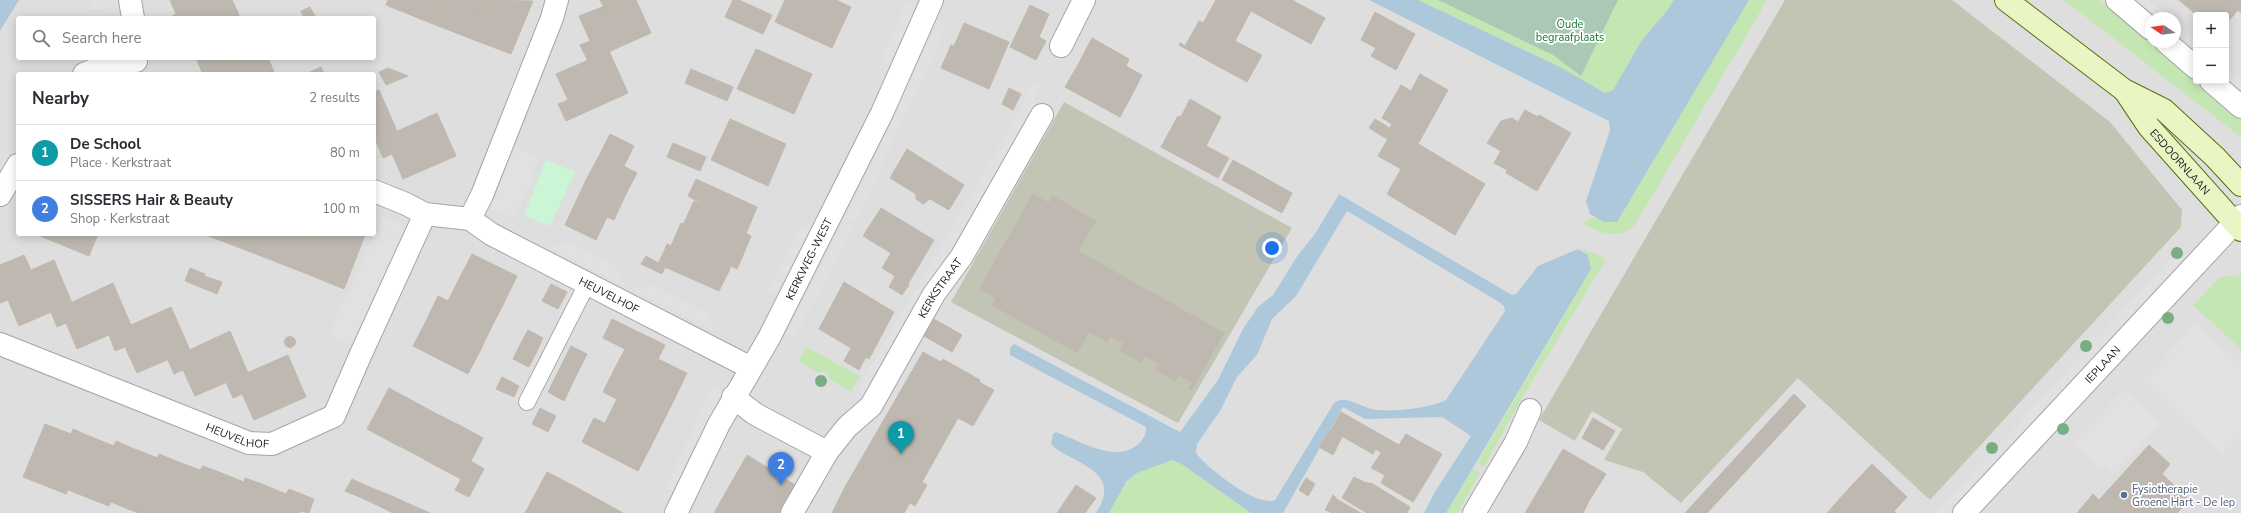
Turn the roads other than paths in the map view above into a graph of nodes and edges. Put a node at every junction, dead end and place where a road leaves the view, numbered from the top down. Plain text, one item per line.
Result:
1 (130, 0) edge
2 (557, 0) edge
3 (932, 0) edge
4 (1084, 0) edge
5 (2006, 0) edge
6 (2117, 0) edge
7 (133, 16) edge
8 (2145, 24) edge
9 (1061, 46) dead end
10 (2173, 48) edge
11 (140, 64) edge
12 (2193, 65) edge
13 (89, 72) edge
14 (2214, 84) edge
15 (2124, 90) junction
16 (2241, 107) edge
17 (1042, 115) dead end
18 (16, 168) edge
19 (2241, 185) edge
20 (376, 192) edge
21 (0, 195) edge
22 (425, 214) junction
23 (470, 219) junction
24 (2239, 223) edge
25 (587, 284) junction
26 (0, 344) edge
27 (752, 368) junction
28 (733, 397) junction
29 (527, 402) dead end
30 (1530, 410) dead end
31 (826, 452) junction
32 (676, 513) edge
33 (792, 513) edge
34 (1474, 513) edge
35 (1964, 513) edge

1 - 7 street
2 - 23 street
3 - 27 street, KERKWEG-WEST
4 - 9 street
5 - 15 main road, ESDOORNLAAN
6 - 8 street
10 - 12 street
11 - 13 street
14 - 16 street
15 - 19 main road, ESDOORNLAAN
15 - 24 main road, ESDOORNLAAN
17 - 31 street, KERKSTRAAT
18 - 21 street
20 - 22 street, HEUVELHOF
22 - 23 street, HEUVELHOF
22 - 26 street, HEUVELHOF
23 - 25 street, HEUVELHOF
24 - 35 street, IEPLAAN
25 - 27 street, HEUVELHOF
25 - 29 lane
27 - 28 street, KERKWEG-WEST
28 - 31 street
28 - 32 street, KERKWEG-WEST
30 - 34 street
31 - 33 street, KERKSTRAAT

